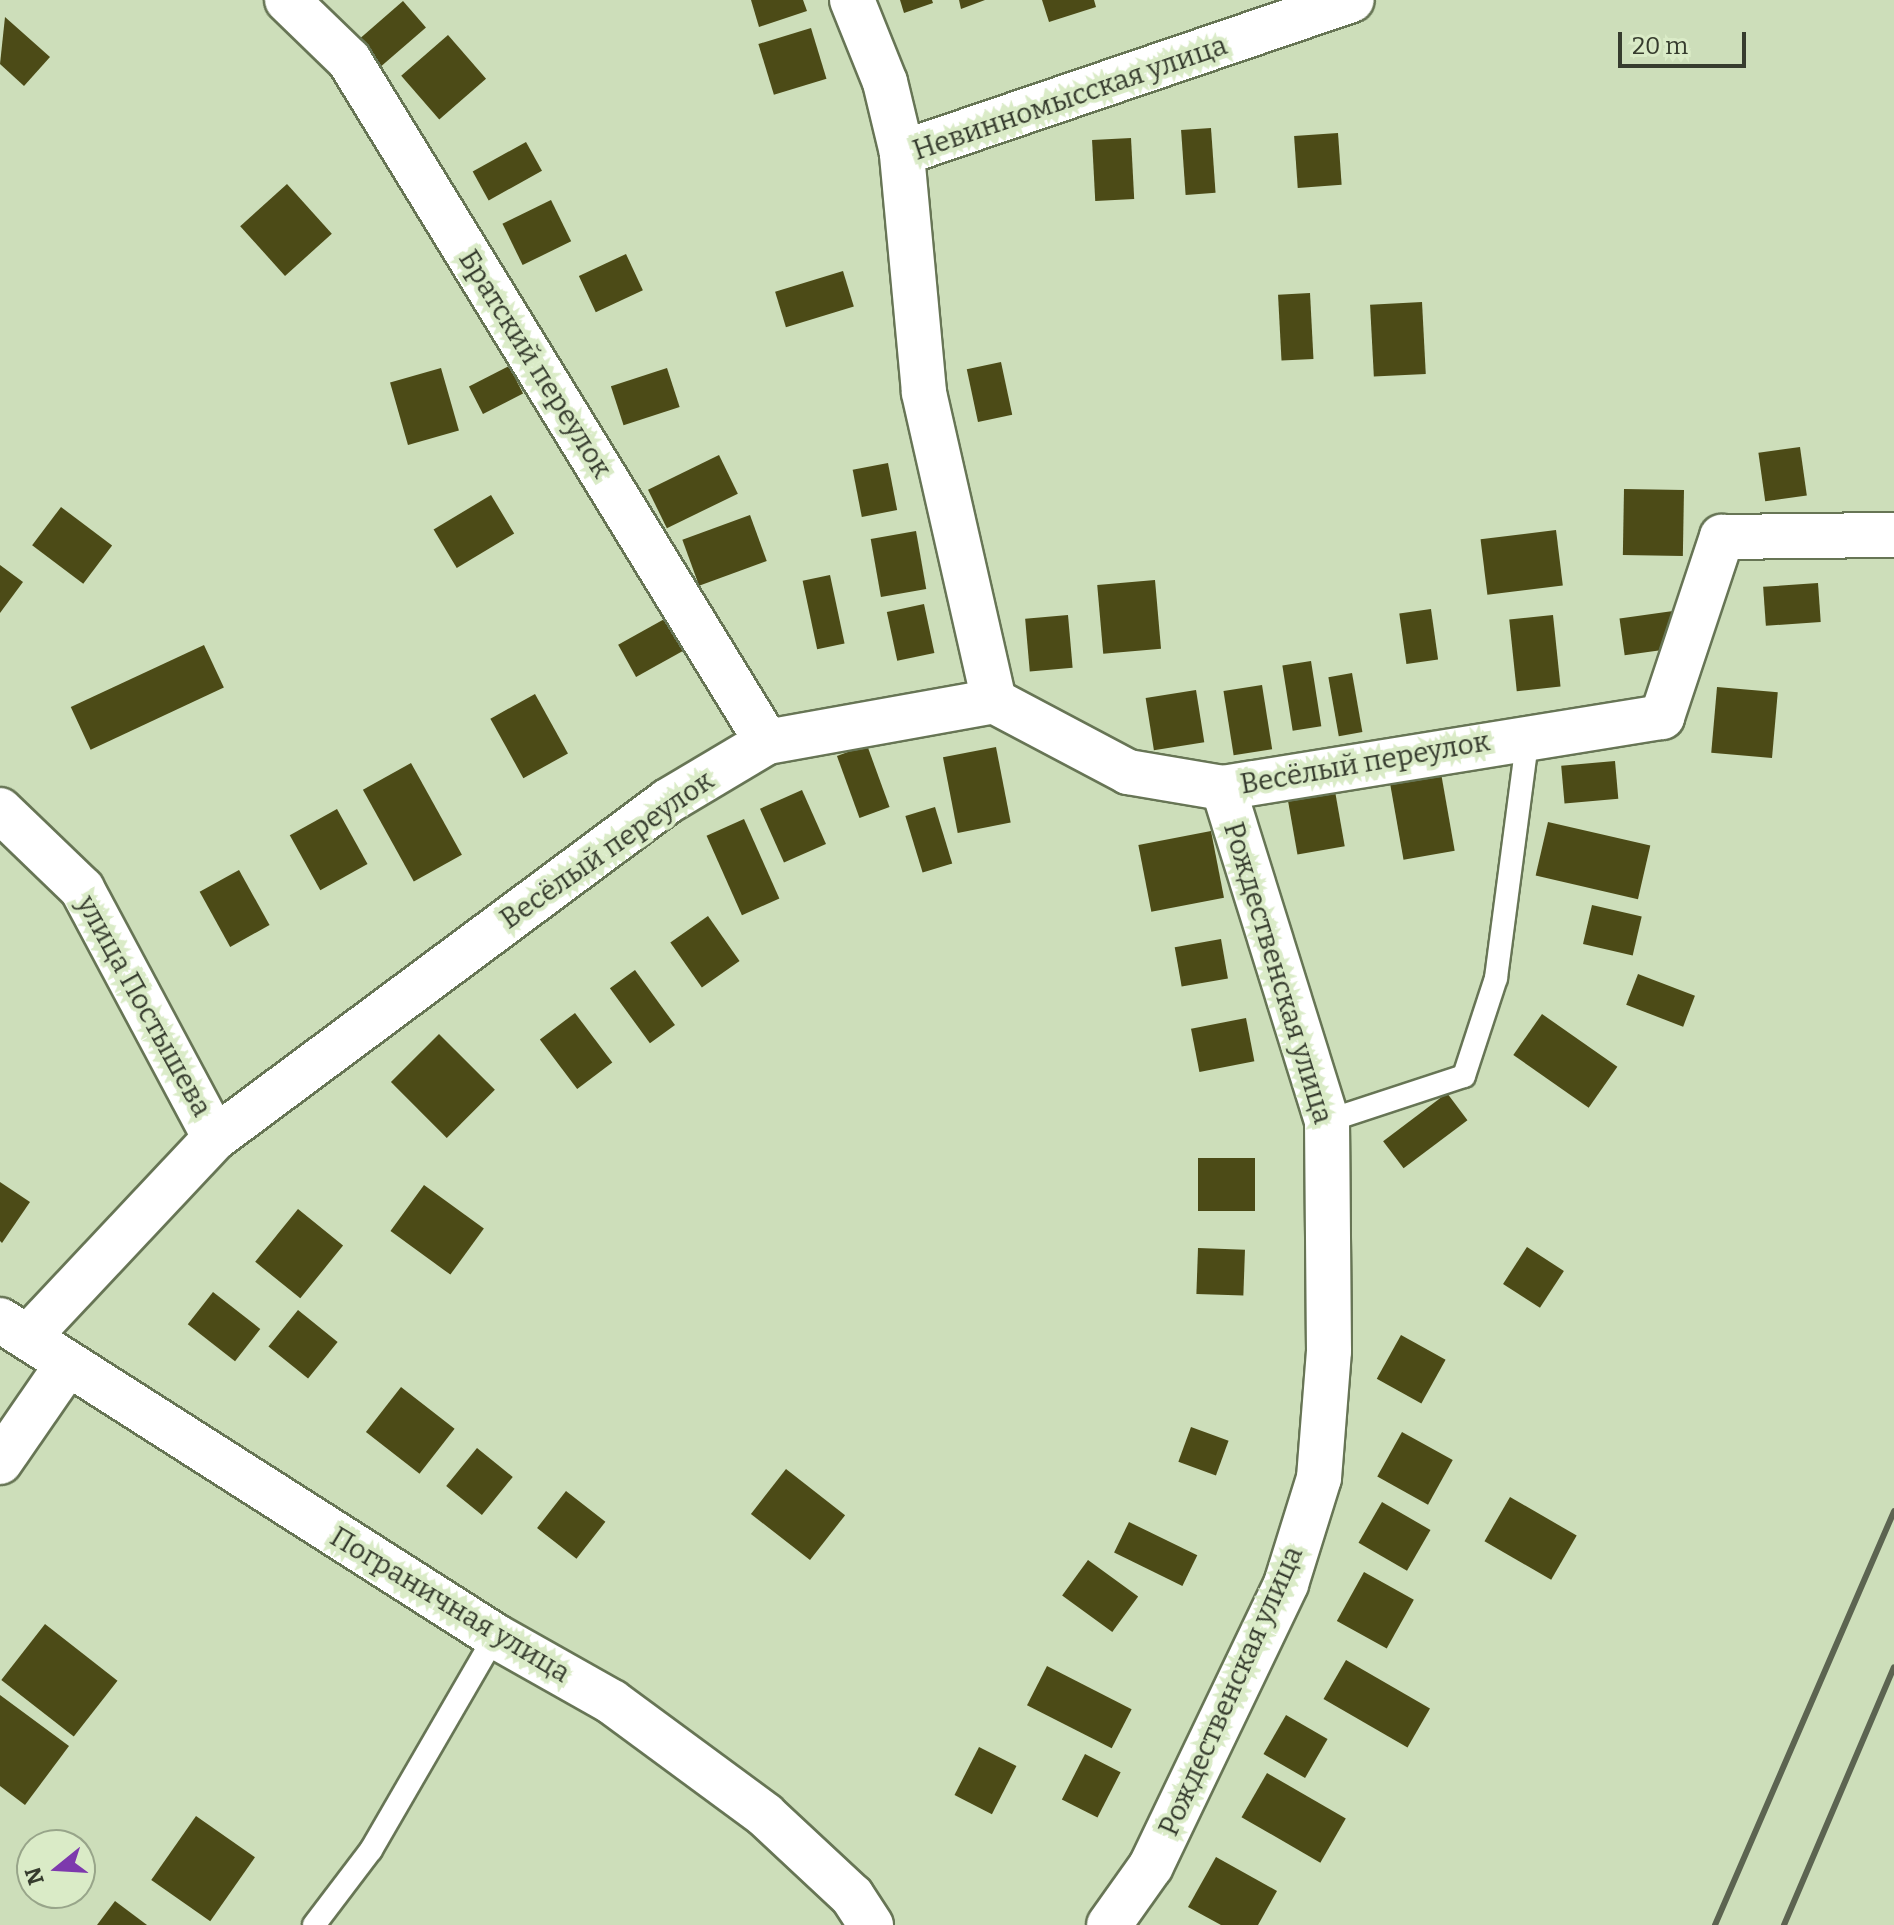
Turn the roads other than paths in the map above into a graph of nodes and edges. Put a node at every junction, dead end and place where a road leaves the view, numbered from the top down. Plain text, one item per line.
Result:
1 (287, 0) edge
2 (852, 0) edge
3 (1352, 0) edge
4 (902, 153) junction
5 (1894, 535) edge
6 (994, 701) junction
7 (1528, 734) junction
8 (767, 742) junction
9 (1223, 788) junction
10 (0, 810) edge
11 (1327, 1121) junction
12 (215, 1138) junction
13 (14, 1329) edge
14 (67, 1365) junction
15 (0, 1462) edge
16 (495, 1636) junction
17 (314, 1925) edge
18 (871, 1925) edge
19 (1109, 1925) edge

1 - 8 street, Братский переулок
2 - 4 street
3 - 4 street, Невинномысская улица
4 - 6 street, Невинномысская улица
5 - 7 street, Весёлый переулок
6 - 8 street, Весёлый переулок
6 - 9 street, Весёлый переулок
7 - 9 street, Весёлый переулок
7 - 11 lane
8 - 12 street, Весёлый переулок
9 - 11 street, Рождественская улица
10 - 12 street, улица Постышева
11 - 19 street, Рождественская улица
12 - 13 street, Весёлый переулок
13 - 14 street, Пограничная улица
14 - 15 street
14 - 16 street, Пограничная улица
16 - 17 lane
16 - 18 street, Пограничная улица

